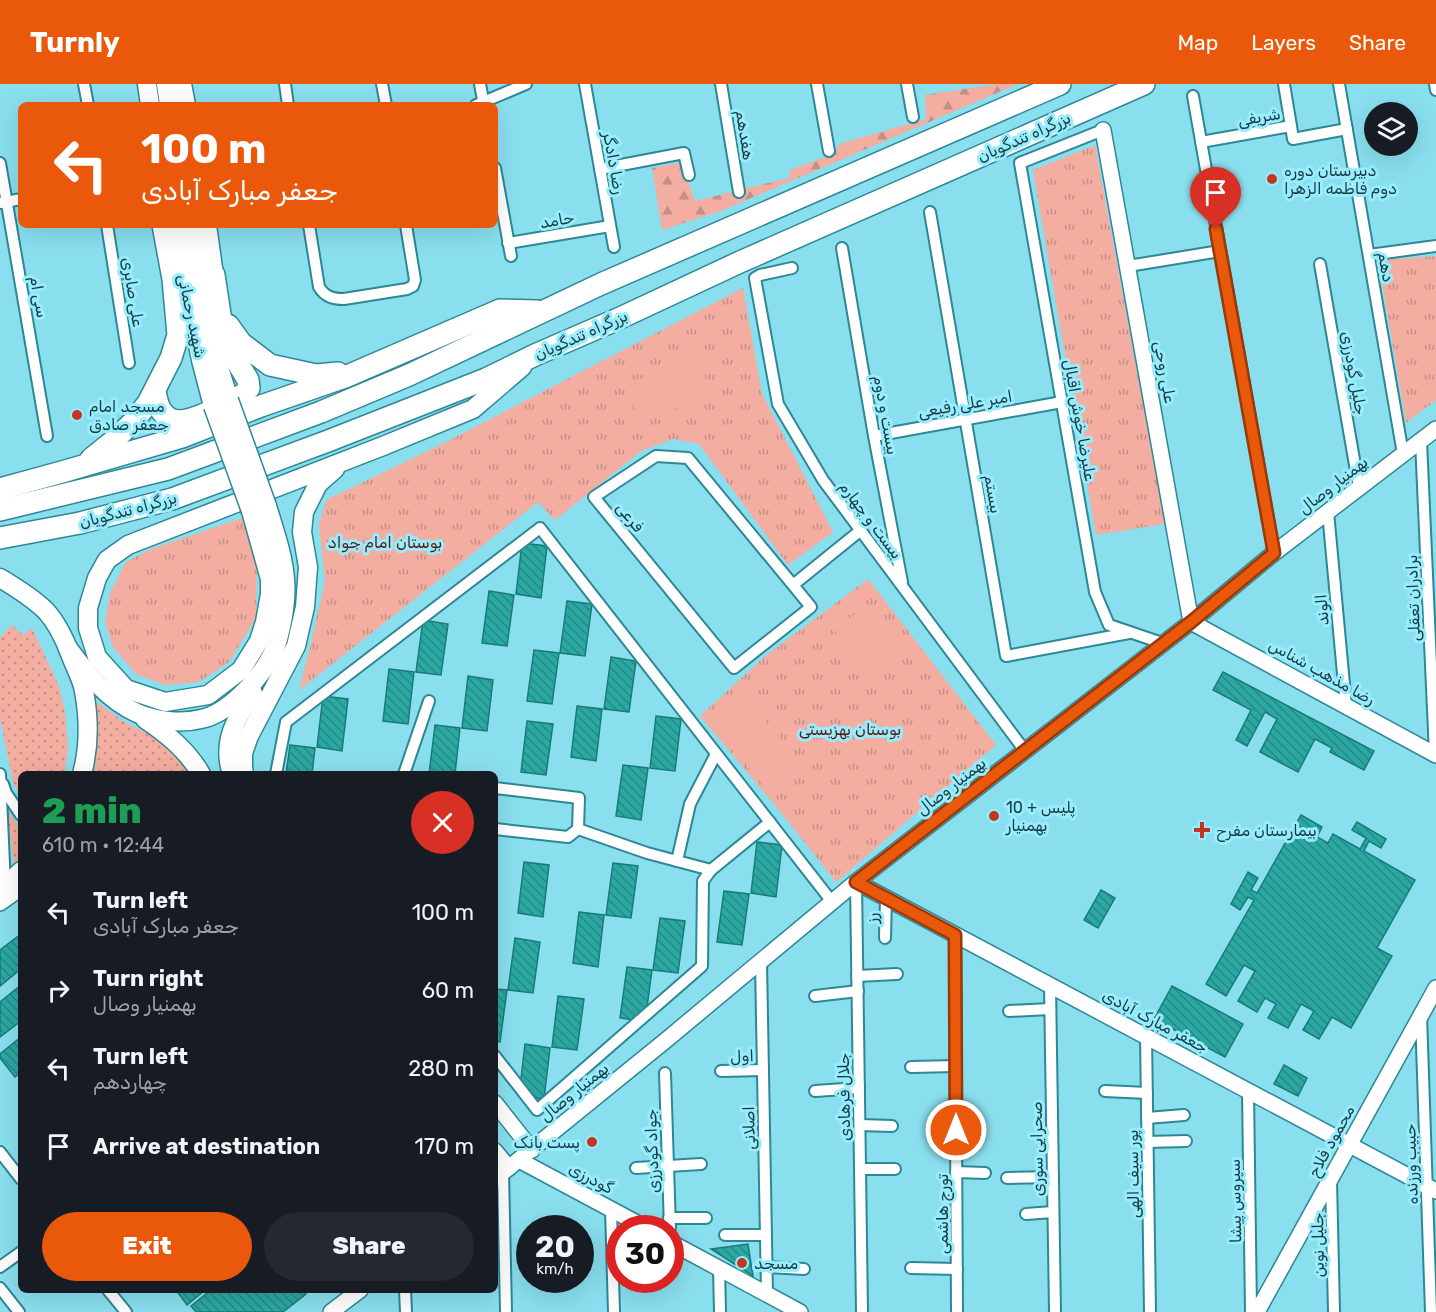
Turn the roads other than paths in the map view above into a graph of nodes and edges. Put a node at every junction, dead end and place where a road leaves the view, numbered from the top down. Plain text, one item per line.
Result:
1 (84, 84) edge
2 (147, 84) edge
3 (166, 84) edge
4 (182, 84) edge
5 (285, 84) edge
6 (382, 84) edge
7 (480, 84) edge
8 (526, 84) edge
9 (585, 84) edge
10 (721, 84) edge
11 (817, 84) edge
12 (907, 84) edge
13 (1060, 84) edge
14 (1144, 84) edge
15 (1284, 84) edge
16 (1339, 84) edge
17 (1435, 84) edge
18 (1436, 90) edge
19 (1193, 96) dead end
20 (87, 102) edge
21 (150, 102) edge
22 (169, 102) edge
23 (185, 102) edge
24 (288, 102) edge
25 (385, 102) edge
26 (481, 102) edge
27 (486, 102) edge
28 (913, 117) dead end
29 (1291, 126) junction
30 (1347, 129) junction
31 (1103, 130) joint
32 (1201, 142) junction
33 (829, 151) dead end
34 (0, 163) edge
35 (600, 169) junction
36 (689, 175) dead end
37 (498, 185) edge
38 (739, 192) dead end
39 (4, 202) edge
40 (930, 212) dead end
41 (610, 226) junction
42 (107, 228) edge
43 (164, 228) edge
44 (174, 228) edge
45 (191, 228) edge
46 (207, 228) edge
47 (309, 228) edge
48 (406, 228) edge
49 (508, 243) junction
50 (1436, 246) edge
51 (614, 247) dead end
52 (842, 248) dead end
53 (1220, 251) junction
54 (1369, 255) junction
55 (511, 256) dead end
56 (1320, 264) dead end
57 (1128, 266) junction
58 (792, 268) dead end
59 (214, 275) junction
60 (544, 311) junction
61 (535, 355) junction
62 (382, 361) junction
63 (129, 363) dead end
64 (155, 391) junction
65 (1062, 402) junction
66 (221, 403) junction
67 (965, 419) junction
68 (1436, 429) edge
69 (47, 436) dead end
70 (874, 436) junction
71 (1421, 441) junction
72 (1403, 454) junction
73 (344, 461) junction
74 (62, 472) junction
75 (1359, 488) junction
76 (0, 489) edge
77 (1436, 505) edge
78 (1424, 506) junction
79 (259, 508) junction
80 (0, 510) edge
81 (1328, 512) junction
82 (861, 530) junction
83 (0, 538) edge
84 (1274, 553) junction
85 (0, 578) edge
86 (793, 585) junction
87 (903, 586) junction
88 (1191, 622) junction
89 (1131, 633) junction
90 (1162, 643) junction
91 (68, 648) junction
92 (266, 666) junction
93 (429, 701) dead end
94 (1346, 706) junction
95 (131, 709) junction
96 (1434, 725) edge
97 (1025, 751) junction
98 (716, 754) junction
99 (1436, 754) edge
100 (83, 771) edge
101 (199, 771) edge
102 (231, 771) edge
103 (244, 771) edge
104 (277, 771) edge
105 (405, 771) edge
106 (0, 773) edge
107 (498, 788) edge
108 (18, 812) edge
109 (770, 822) junction
110 (498, 829) edge
111 (578, 829) junction
112 (677, 861) junction
113 (711, 870) junction
114 (18, 876) edge
115 (856, 882) junction
116 (7, 892) edge
117 (886, 898) junction
118 (833, 903) junction
119 (955, 935) junction
120 (885, 939) dead end
121 (761, 962) junction
122 (897, 974) dead end
123 (857, 976) junction
124 (1050, 985) junction
125 (1436, 988) edge
126 (858, 991) junction
127 (815, 996) dead end
128 (1050, 1009) junction
129 (1009, 1011) dead end
130 (1421, 1015) junction
131 (1146, 1036) junction
132 (498, 1060) edge
133 (956, 1066) junction
134 (911, 1067) dead end
135 (763, 1070) junction
136 (721, 1071) dead end
137 (665, 1073) dead end
138 (859, 1088) junction
139 (1248, 1090) junction
140 (815, 1091) dead end
141 (1105, 1091) dead end
142 (1146, 1093) junction
143 (498, 1107) edge
144 (1184, 1115) dead end
145 (1147, 1118) junction
146 (860, 1125) junction
147 (892, 1126) dead end
148 (1186, 1141) dead end
149 (1147, 1142) junction
150 (1350, 1144) junction
151 (532, 1150) junction
152 (0, 1152) edge
153 (498, 1156) edge
154 (701, 1164) dead end
155 (668, 1165) junction
156 (636, 1168) dead end
157 (860, 1169) junction
158 (894, 1169) dead end
159 (506, 1170) edge
160 (956, 1172) junction
161 (985, 1173) dead end
162 (18, 1175) edge
163 (1053, 1176) junction
164 (1008, 1178) dead end
165 (1331, 1178) junction
166 (1431, 1189) edge
167 (611, 1209) junction
168 (1053, 1212) junction
169 (1026, 1214) dead end
170 (622, 1215) edge
171 (670, 1215) edge
172 (706, 1218) dead end
173 (684, 1221) edge
174 (724, 1234) dead end
175 (766, 1235) junction
176 (684, 1249) edge
177 (18, 1254) edge
178 (767, 1267) junction
179 (0, 1268) edge
180 (719, 1268) junction
181 (911, 1268) dead end
182 (804, 1269) dead end
183 (957, 1269) junction
184 (0, 1288) edge
185 (110, 1293) edge
186 (356, 1293) edge
187 (405, 1293) edge
188 (767, 1294) junction
189 (18, 1312) edge
190 (126, 1312) edge
191 (332, 1312) edge
192 (406, 1312) edge
193 (506, 1312) edge
194 (614, 1312) edge
195 (720, 1312) edge
196 (800, 1312) edge
197 (862, 1312) edge
198 (957, 1312) edge
199 (1055, 1312) edge
200 (1150, 1312) edge
201 (1251, 1312) edge
202 (1257, 1312) edge
203 (1334, 1312) edge
204 (1431, 1312) edge

1 - 20 street
2 - 21 main road
3 - 22 main road
4 - 23 main road
5 - 24 street
6 - 25 street
7 - 26 street
8 - 27 street
9 - 35 street, رضا دادگر
10 - 38 street, هفدهم
11 - 33 street
12 - 28 street
13 - 60 highway, بزرگراه تندگویان
14 - 61 highway, بزرگراه تندگویان
15 - 29 street
16 - 30 street, دهم
17 - 18 street
19 - 32 street
29 - 30 street, شریفی
29 - 32 street, شریفی
30 - 54 street, دهم
31 - 57 street, علی روحی
31 - 65 street, علیرضا خوش اقبال
32 - 53 street
34 - 39 street, سی ام
35 - 36 street
35 - 41 street, رضا دادگر
37 - 49 street
39 - 69 street, سی ام
40 - 67 street, بیستم
41 - 49 street, حامد
41 - 51 street, رضا دادگر
42 - 63 street, علی صابری
43 - 64 highway
44 - 66 main road, شهید رحمانی
45 - 66 main road, شهید رحمانی
46 - 59 main road, شهید رحمانی
47 - 48 street
49 - 55 street
50 - 54 street
52 - 70 street, بیست و دوم
53 - 57 street
53 - 84 street
54 - 72 street, دهم
56 - 75 street, جلیل گودرزی
57 - 88 street, علی روحی
58 - 82 street, بیست و چهارم
59 - 62 highway
59 - 64 highway
60 - 62 highway
60 - 80 highway, بزرگراه تندگویان
61 - 73 main road
61 - 83 highway, بزرگراه تندگویان
62 - 74 highway
64 - 74 highway
65 - 67 street, امیر علی رفیعی
65 - 89 street, علیرضا خوش اقبال
66 - 79 main road, bridge
67 - 70 street, امیر علی رفیعی
67 - 89 street, بیستم
68 - 71 street, بهمنیار وصال
70 - 87 street, بیست و دوم
71 - 72 street, بهمنیار وصال
71 - 78 street, برادران تعقلی
72 - 75 street, بهمنیار وصال
73 - 79 main road
73 - 103 main road
74 - 76 highway
75 - 81 street, بهمنیار وصال
77 - 78 street
78 - 96 street, برادران تعقلی
79 - 92 main road
81 - 84 street, بهمنیار وصال
81 - 94 street, الوند
82 - 86 street
82 - 87 street, بیست و چهارم
84 - 88 street, بهمنیار وصال
85 - 91 main road
86 - 86 street, فرعی
87 - 97 street, بیست و چهارم
88 - 90 street, بهمنیار وصال
88 - 94 street, رضا مذهب شناس
89 - 90 street, علیرضا خوش اقبال
90 - 97 street, بهمنیار وصال
91 - 95 main road
91 - 100 main road
92 - 95 main road
92 - 102 main road
93 - 105 street
94 - 99 street, رضا مذهب شناس
95 - 101 main road
96 - 99 street, برادران تعقلی
97 - 115 street, بهمنیار وصال
98 - 104 street
98 - 109 street
98 - 112 street
106 - 108 street
106 - 116 street
107 - 111 street
109 - 113 street
109 - 118 street
110 - 111 street
111 - 112 street
112 - 113 street
113 - 132 street
114 - 116 main road
115 - 117 street, جعفر مبارک آبادی
115 - 118 street, بهمنیار وصال
115 - 123 street, جلال فرهادی
117 - 119 street, جعفر مبارک آبادی
117 - 120 street, رز
118 - 121 street, بهمنیار وصال
119 - 124 street, جعفر مبارک آبادی
119 - 133 street, تورج هاشمی
121 - 135 street, اصلانی
121 - 151 street, بهمنیار وصال
122 - 123 street
123 - 126 street, جلال فرهادی
124 - 128 street, صحرایی سوری
124 - 131 street, جعفر مبارک آبادی
125 - 130 street, محمود فلاح
126 - 127 street
126 - 138 street, جلال فرهادی
128 - 129 street
128 - 163 street, صحرایی سوری
130 - 150 street, محمود فلاح
130 - 166 street, حبیب ورزنده
131 - 139 street, جعفر مبارک آبادی
131 - 142 street, پور سیف الهی
133 - 134 street
133 - 160 street, تورج هاشمی
135 - 136 street, اول
135 - 175 street, اصلانی
137 - 155 street, جواد گودرزی
138 - 140 street
138 - 146 street, جلال فرهادی
139 - 150 street, جعفر مبارک آبادی
139 - 201 street, سیروس پیشا
141 - 142 street
142 - 145 street, پور سیف الهی
143 - 151 street
144 - 145 street
145 - 149 street, پور سیف الهی
146 - 147 street
146 - 157 street, جلال فرهادی
148 - 149 street
149 - 200 street, پور سیف الهی
150 - 165 street, محمود فلاح
150 - 166 street, جعفر مبارک آبادی
151 - 159 street, بهمنیار وصال
152 - 162 street
153 - 159 street
154 - 155 street
155 - 156 street
155 - 171 street, جواد گودرزی
157 - 158 street
157 - 197 street, جلال فرهادی
159 - 167 street, گودرزی
159 - 193 street
160 - 161 street
160 - 183 street, تورج هاشمی
163 - 164 street
163 - 168 street, صحرایی سوری
165 - 202 street, محمود فلاح
165 - 203 street, جلیل نوین
166 - 204 street, حبیب ورزنده
167 - 170 street, گودرزی
167 - 194 street
168 - 169 street
168 - 199 street, صحرایی سوری
172 - 173 street
174 - 175 street
175 - 178 street, اصلانی
176 - 180 street
177 - 179 street
178 - 182 street
178 - 188 street, اصلانی
180 - 188 street
180 - 195 street
181 - 183 street
183 - 198 street, تورج هاشمی
184 - 189 street
185 - 190 street
186 - 191 street
187 - 192 street
188 - 196 street

